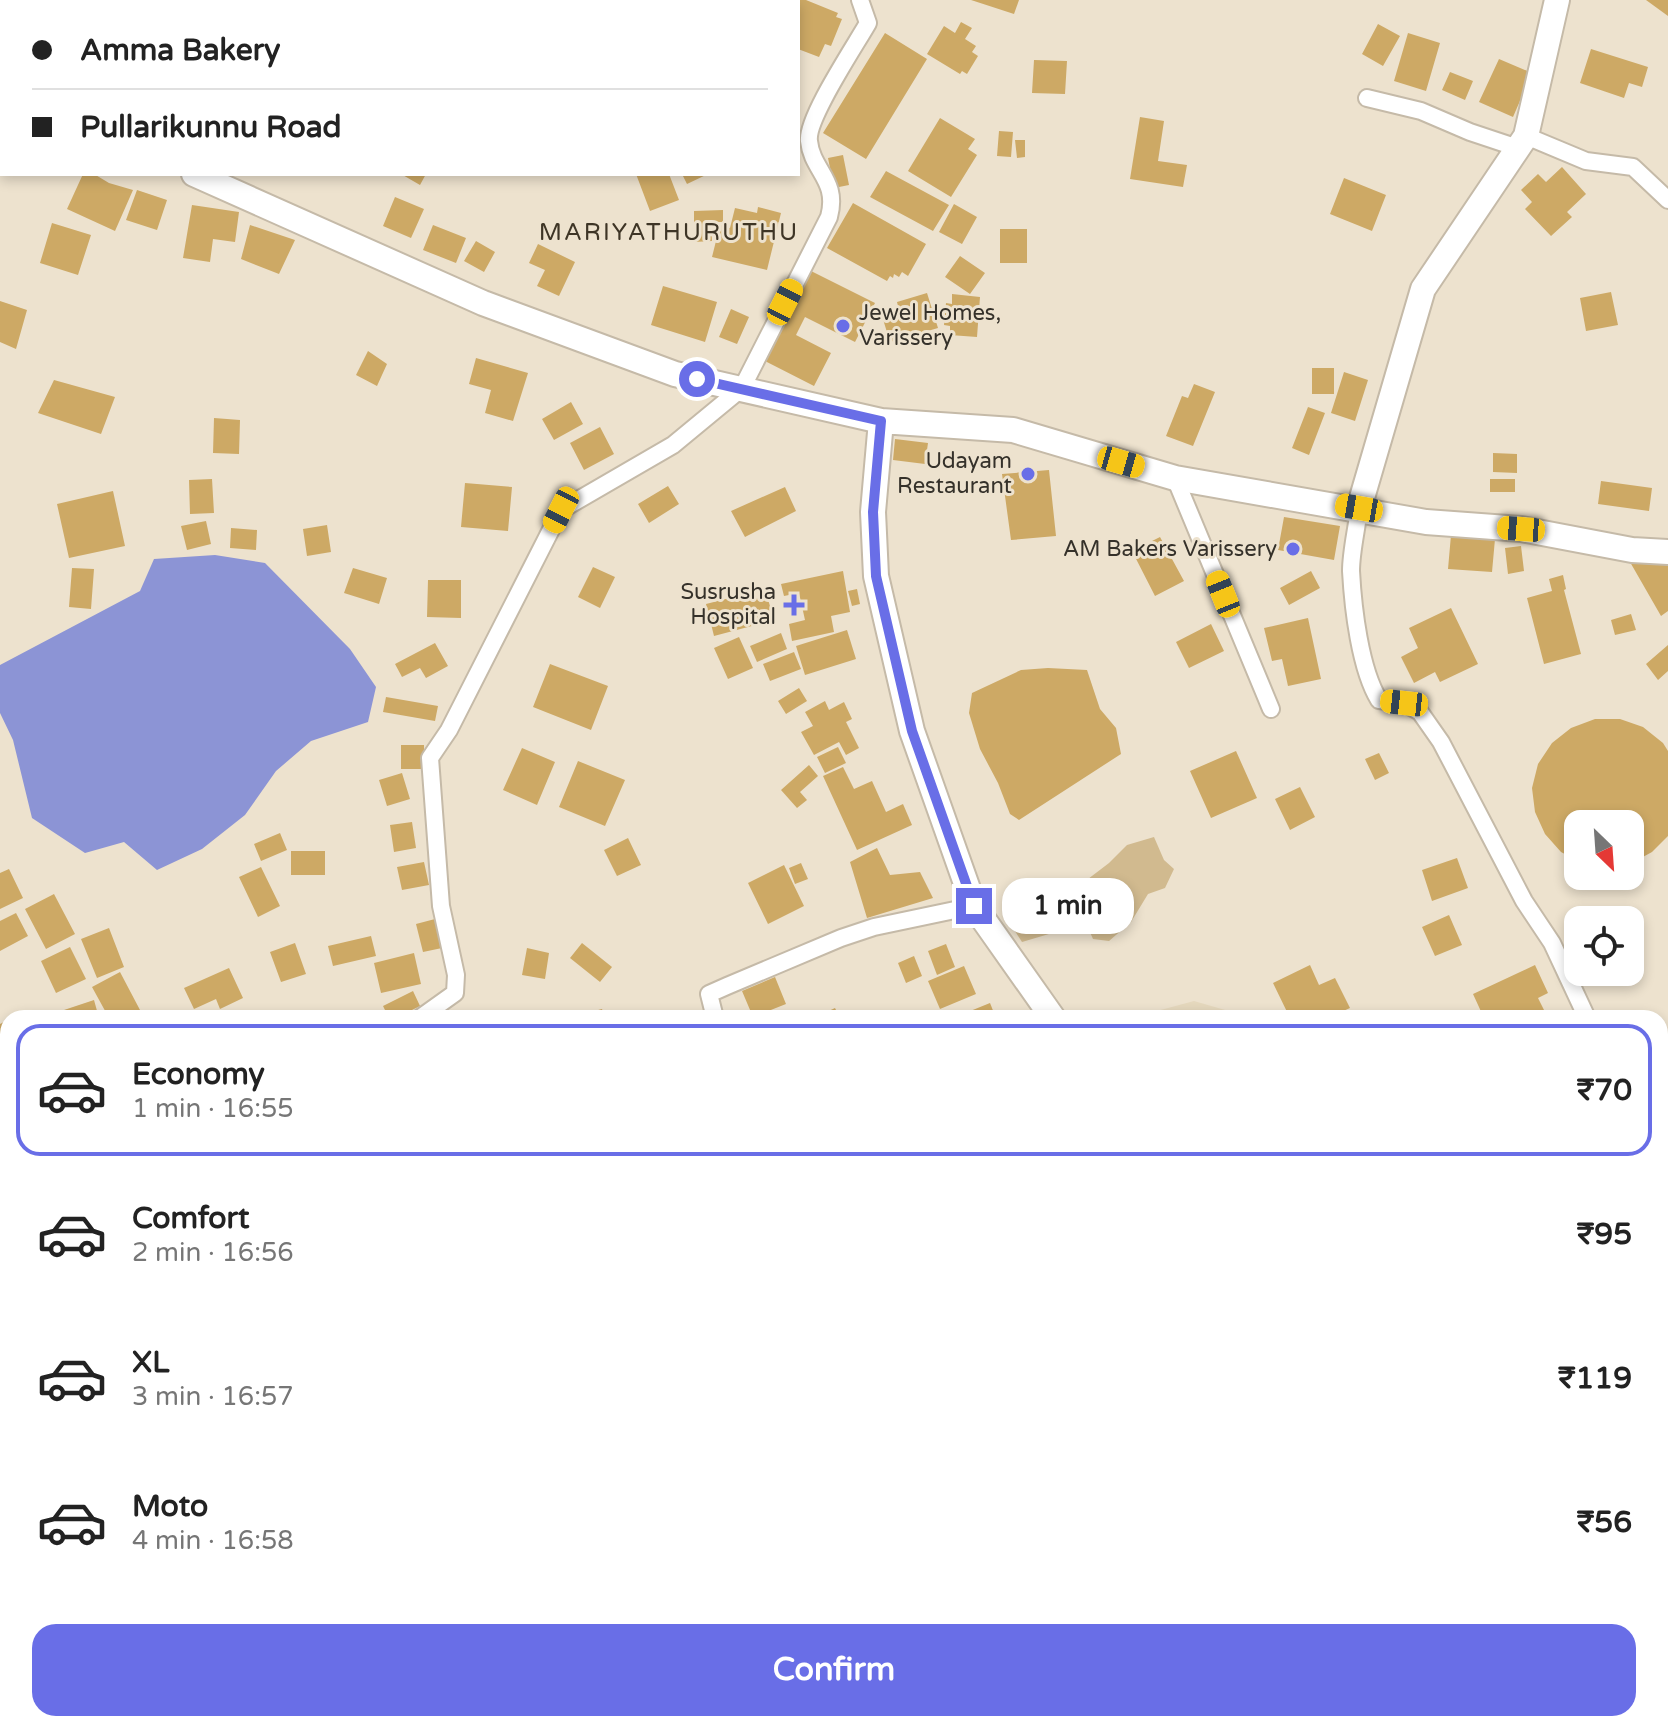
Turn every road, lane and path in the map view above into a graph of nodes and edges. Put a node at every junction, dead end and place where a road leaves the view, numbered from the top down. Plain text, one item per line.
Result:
1 (860, 0) edge
2 (1557, 0) edge
3 (1367, 98) dead end
4 (1522, 142) junction
5 (198, 176) edge
6 (1668, 200) edge
7 (742, 388) junction
8 (881, 421) junction
9 (1175, 478) junction
10 (1359, 508) junction
11 (1668, 552) edge
12 (1271, 709) dead end
13 (974, 906) junction
14 (431, 1010) edge
15 (713, 1010) edge
16 (1047, 1010) edge
17 (1583, 1010) edge

1 - 7 street
2 - 4 main road
3 - 4 street
4 - 6 street
4 - 10 main road
5 - 7 main road
7 - 8 main road
7 - 14 street
8 - 9 main road
8 - 13 main road
9 - 10 main road
9 - 12 street
10 - 11 main road
10 - 17 street
13 - 15 street
13 - 16 main road

